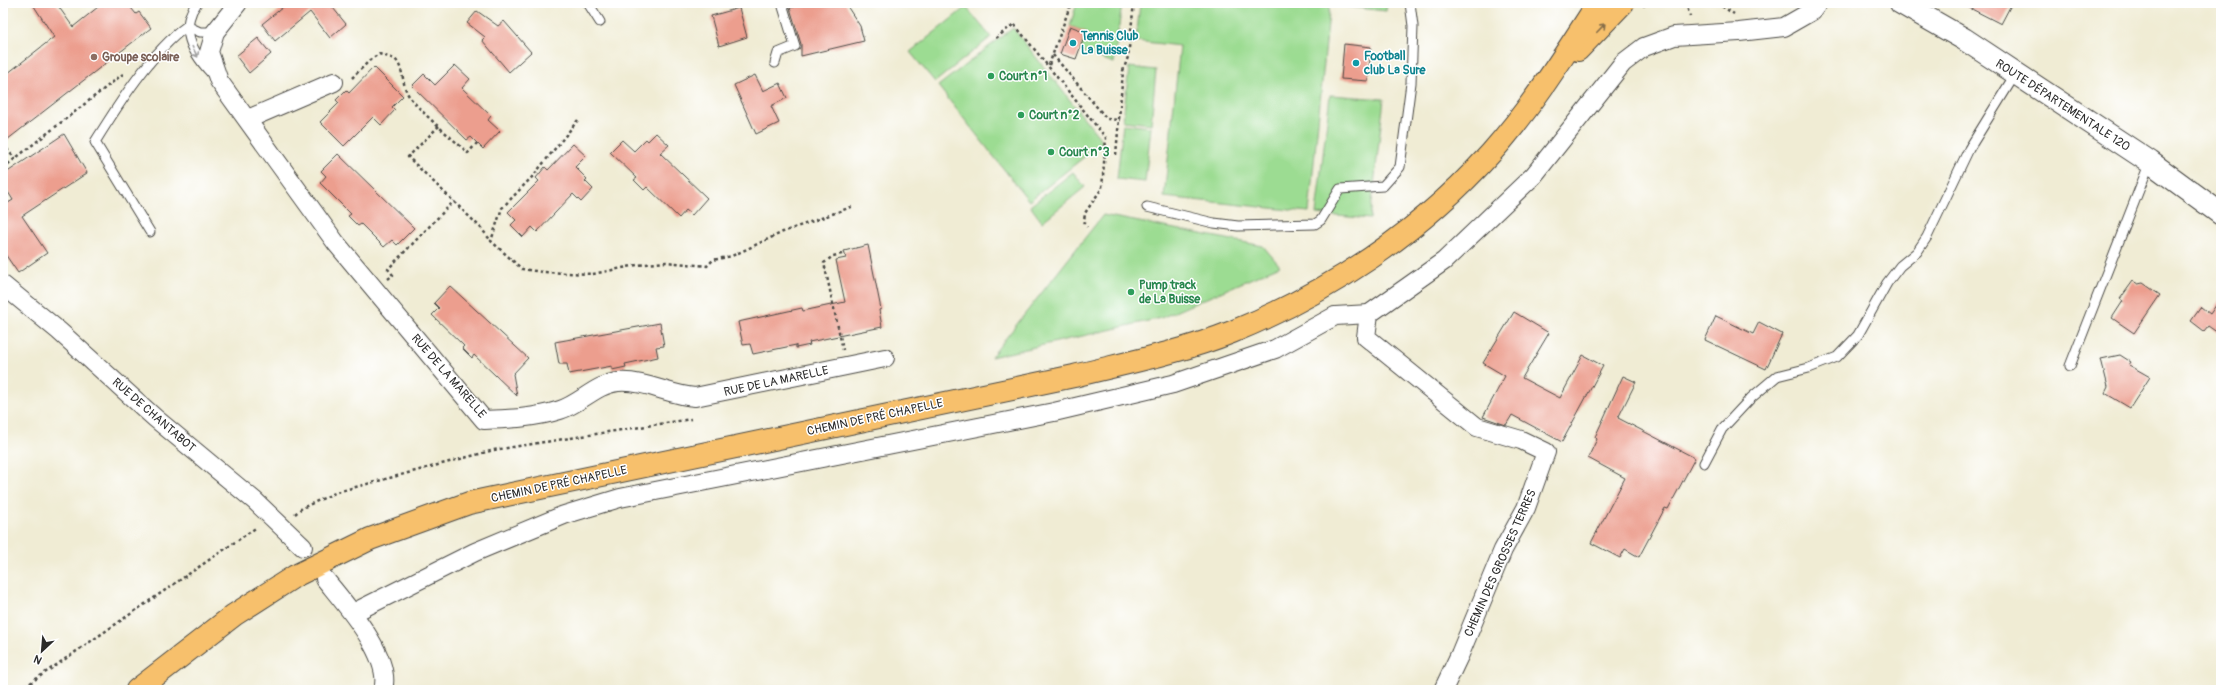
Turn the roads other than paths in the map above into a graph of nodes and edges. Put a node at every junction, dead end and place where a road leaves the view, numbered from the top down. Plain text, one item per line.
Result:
1 (197, 3) edge
2 (238, 3) edge
3 (588, 3) edge
4 (786, 3) edge
5 (1410, 3) edge
6 (1598, 3) edge
7 (1623, 3) edge
8 (1818, 3) edge
9 (1900, 3) edge
10 (600, 22) dead end
11 (187, 26) junction
12 (215, 32) junction
13 (1561, 62) junction
14 (776, 63) dead end
15 (2016, 74) junction
16 (219, 80) junction
17 (334, 82) road end
18 (248, 119) junction
19 (2150, 162) junction
20 (1146, 207) dead end
21 (2221, 214) edge
22 (150, 232) dead end
23 (3, 285) edge
24 (1369, 314) junction
25 (885, 358) dead end
26 (2070, 366) dead end
27 (1704, 463) dead end
28 (303, 547) dead end
29 (324, 579) dead end
30 (353, 613) junction
31 (137, 690) edge
32 (384, 690) edge
33 (1443, 690) edge

1 - 11 lane
2 - 12 street, RUE DE LA MARELLE
3 - 10 lane
4 - 14 lane
5 - 20 lane
6 - 13 main road, CHEMIN DE PRÉ CHAPELLE
13 -> 7 main road, CHEMIN DE PRÉ CHAPELLE
8 - 24 street
9 - 15 street, ROUTE DÉPARTEMENTALE 120
11 - 12 lane
11 -> 16 lane
11 - 22 lane
12 - 16 street, RUE DE LA MARELLE
13 - 31 main road, CHEMIN DE PRÉ CHAPELLE
15 - 19 street, ROUTE DÉPARTEMENTALE 120
15 - 27 lane
16 - 18 street, RUE DE LA MARELLE
17 - 18 street
18 - 25 street, RUE DE LA MARELLE
19 - 21 street, ROUTE DÉPARTEMENTALE 120
19 - 26 lane
23 - 28 street, RUE DE CHANTABOT
24 - 30 street
24 - 33 street, CHEMIN DES GROSSES TERRES
29 - 30 street
30 - 32 street

